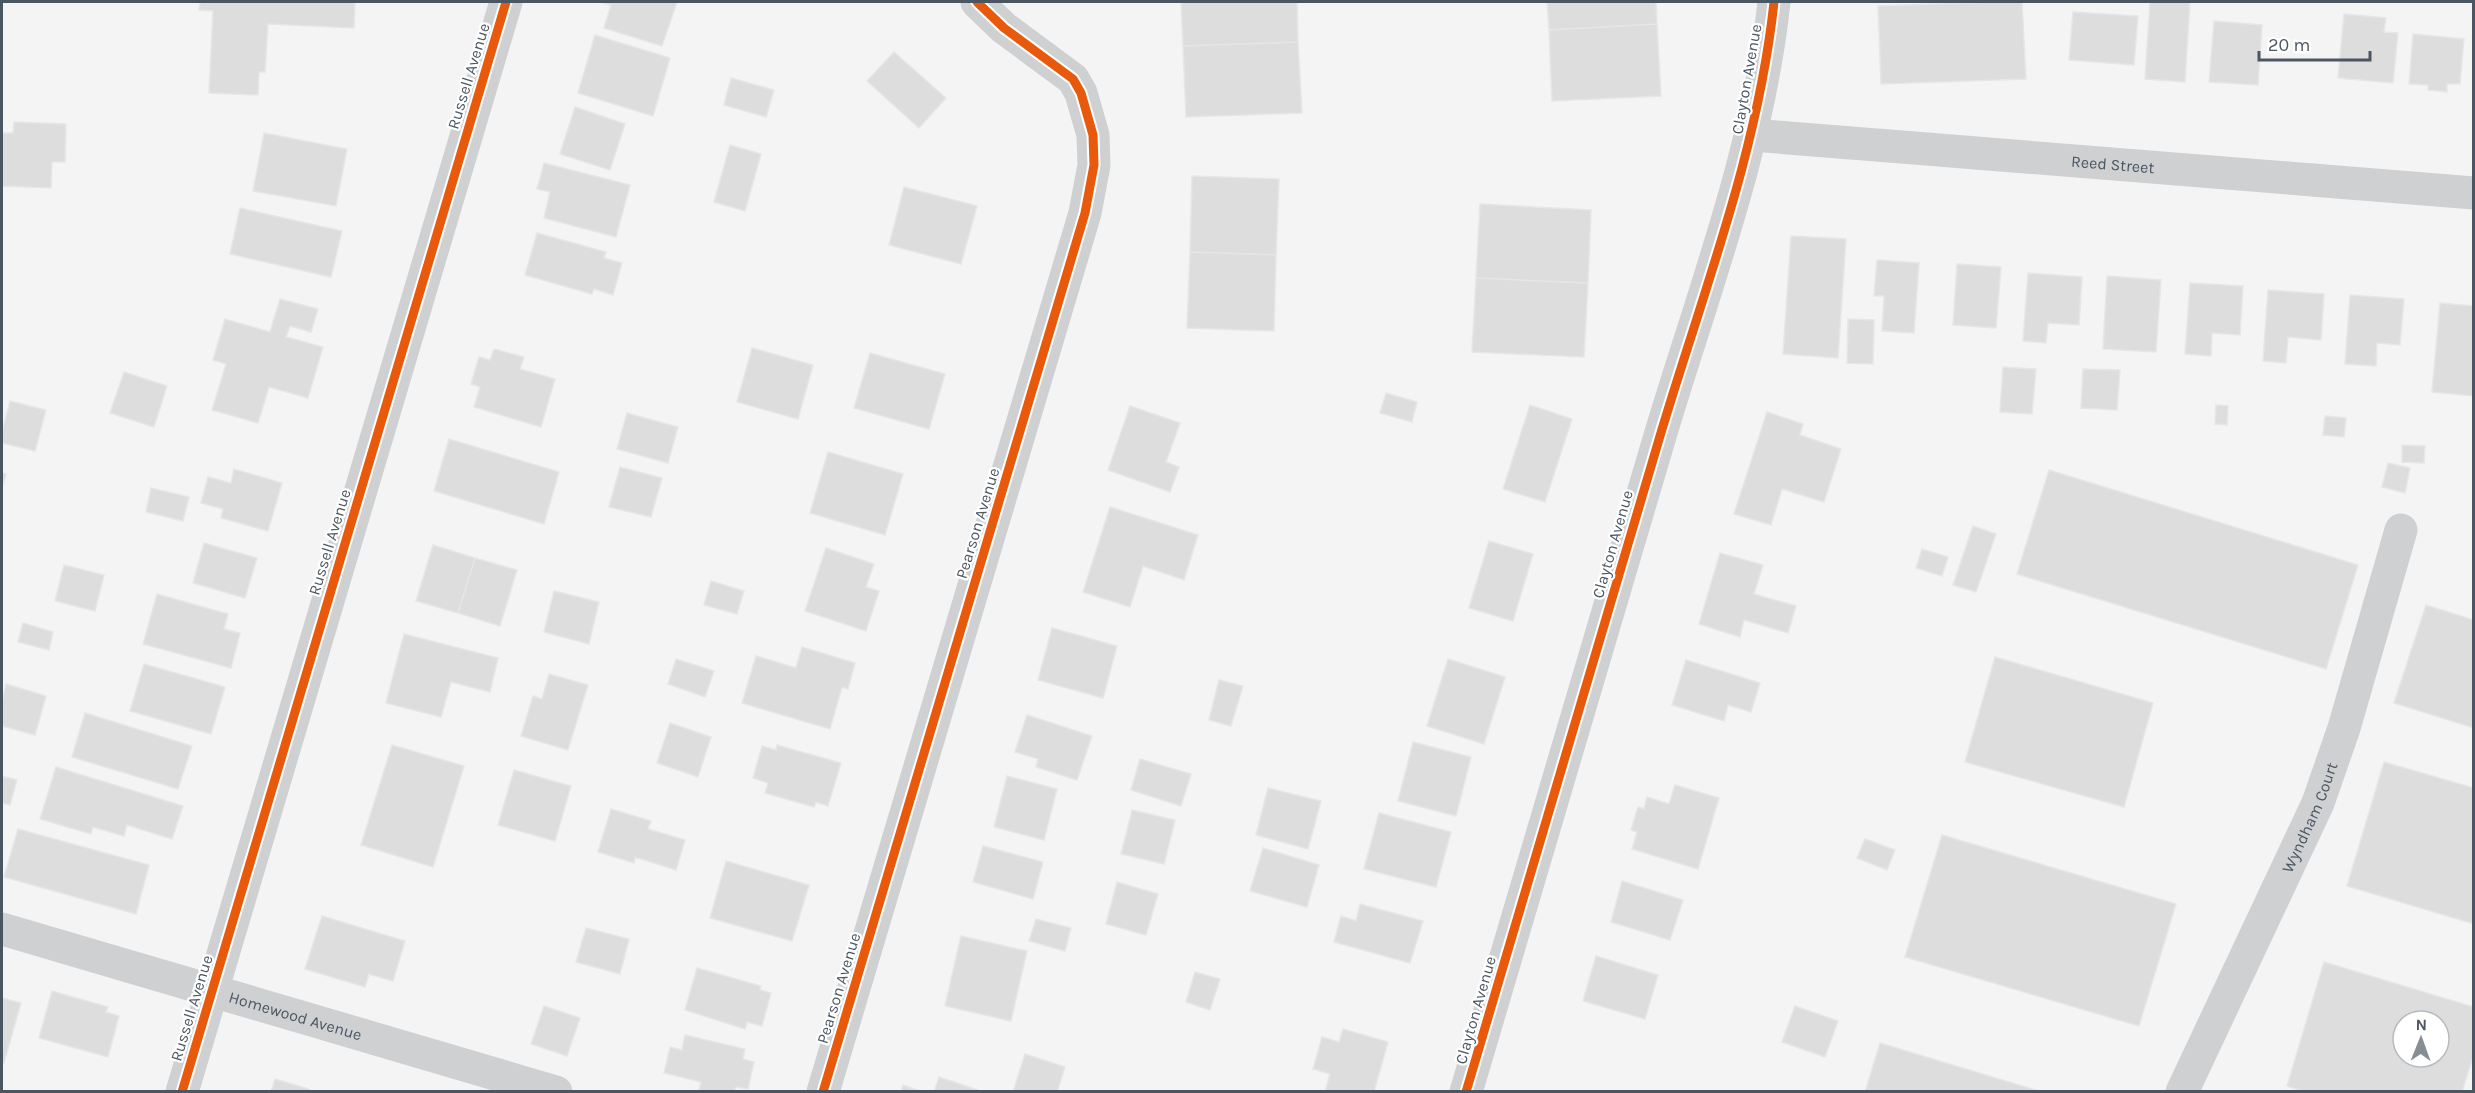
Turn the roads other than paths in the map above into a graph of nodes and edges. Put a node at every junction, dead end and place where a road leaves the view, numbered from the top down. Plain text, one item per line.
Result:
1 (506, 2) edge
2 (977, 2) edge
3 (1774, 2) edge
4 (1752, 135) junction
5 (2474, 193) edge
6 (2402, 530) dead end
7 (2, 929) edge
8 (212, 992) junction
9 (182, 1092) edge
10 (556, 1092) edge
11 (823, 1092) edge
12 (1466, 1092) edge
13 (2182, 1092) edge

1 - 8 street, Russell Avenue
2 - 11 street, Pearson Avenue
3 - 4 street, Clayton Avenue
4 - 5 street, Reed Street
4 - 12 street, Clayton Avenue
6 - 13 street, Wyndham Court
7 - 8 street, Homewood Avenue
8 - 9 street, Russell Avenue
8 - 10 street, Homewood Avenue

